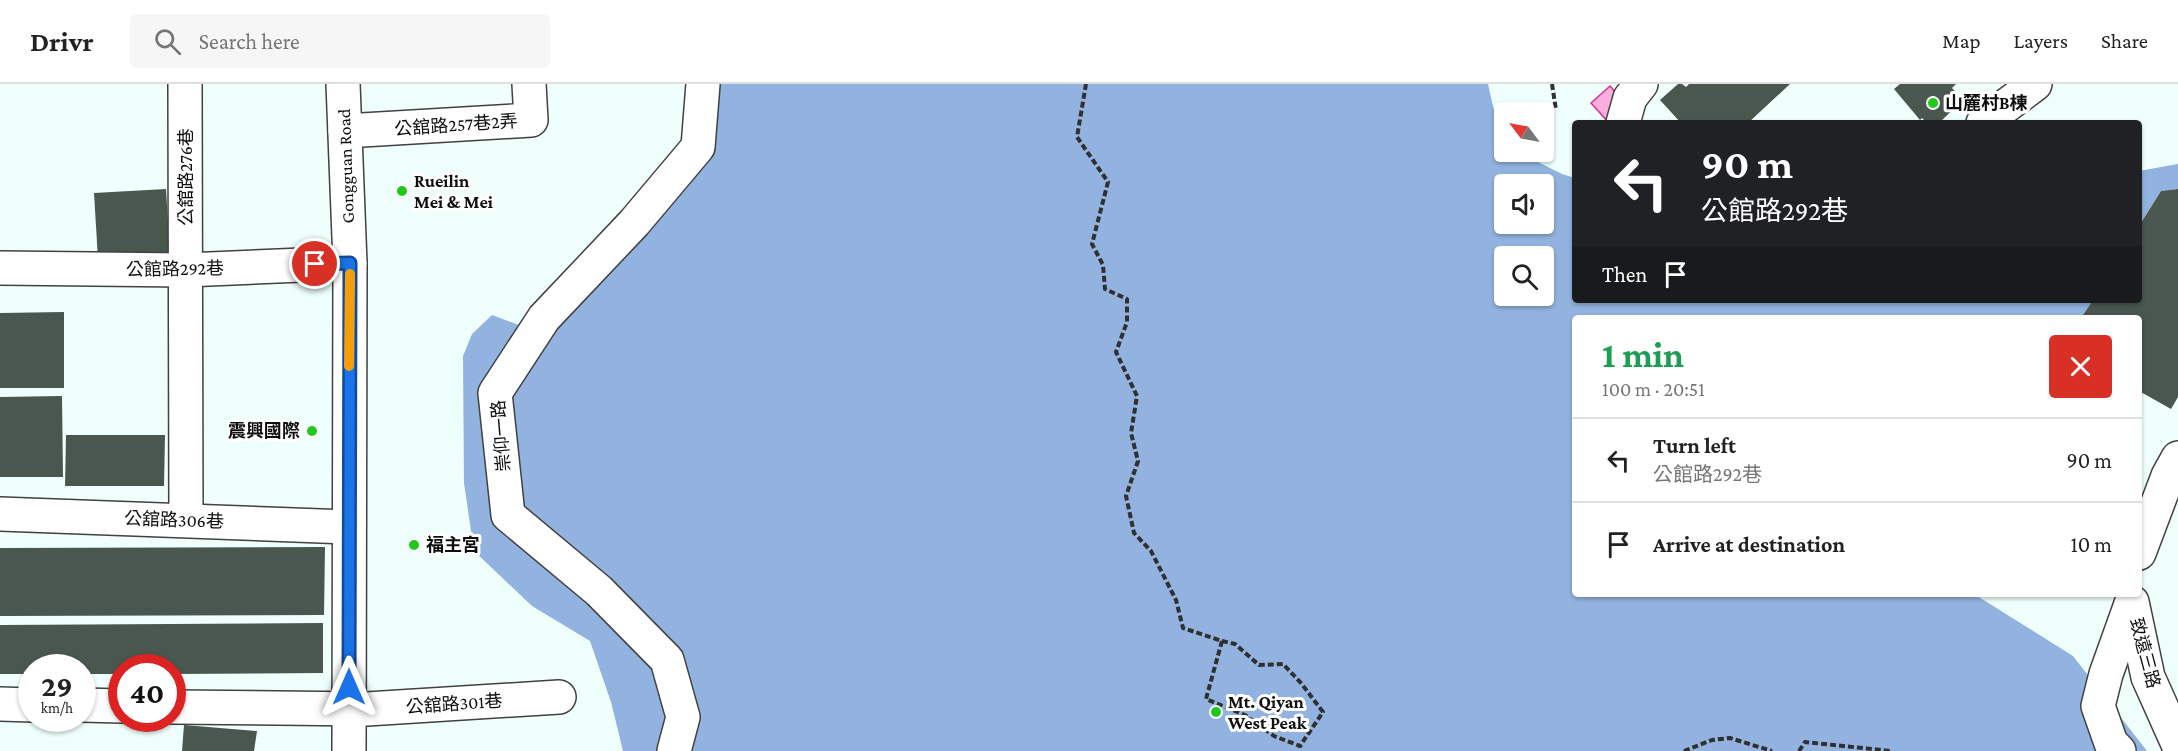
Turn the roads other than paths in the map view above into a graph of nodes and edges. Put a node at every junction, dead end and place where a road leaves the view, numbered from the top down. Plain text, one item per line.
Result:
1 (185, 84) edge
2 (344, 84) edge
3 (529, 84) edge
4 (703, 84) edge
5 (1641, 84) edge
6 (2035, 84) edge
7 (1624, 120) edge
8 (1987, 120) edge
9 (345, 131) junction
10 (350, 263) junction
11 (0, 268) edge
12 (186, 270) junction
13 (2178, 458) edge
14 (0, 514) edge
15 (186, 520) junction
16 (348, 527) junction
17 (2142, 545) edge
18 (2132, 599) edge
19 (559, 697) dead end
20 (0, 704) edge
21 (18, 705) edge
22 (186, 710) edge
23 (343, 738) edge
24 (2178, 744) edge
25 (674, 751) edge
26 (2119, 751) edge

1 - 12 street, 公舘路276巷
2 - 9 street, Gongguan Road
3 - 9 street, 公舘路257巷2弄
4 - 25 street, 崇仰一路
5 - 7 street
6 - 8 street
9 - 10 street, Gongguan Road
10 - 12 street, 公館路292巷
10 - 16 street, Gongguan Road
11 - 12 street, 公館路292巷
12 - 15 street, 公舘路276巷
13 - 17 street
14 - 15 street, 公舘路306巷
15 - 16 street, 公舘路306巷
16 - 23 street, Gongguan Road
18 - 24 street, 致遠三路
18 - 26 street
19 - 23 street, 公舘路301巷
20 - 21 street
22 - 23 street, 公舘路301巷

